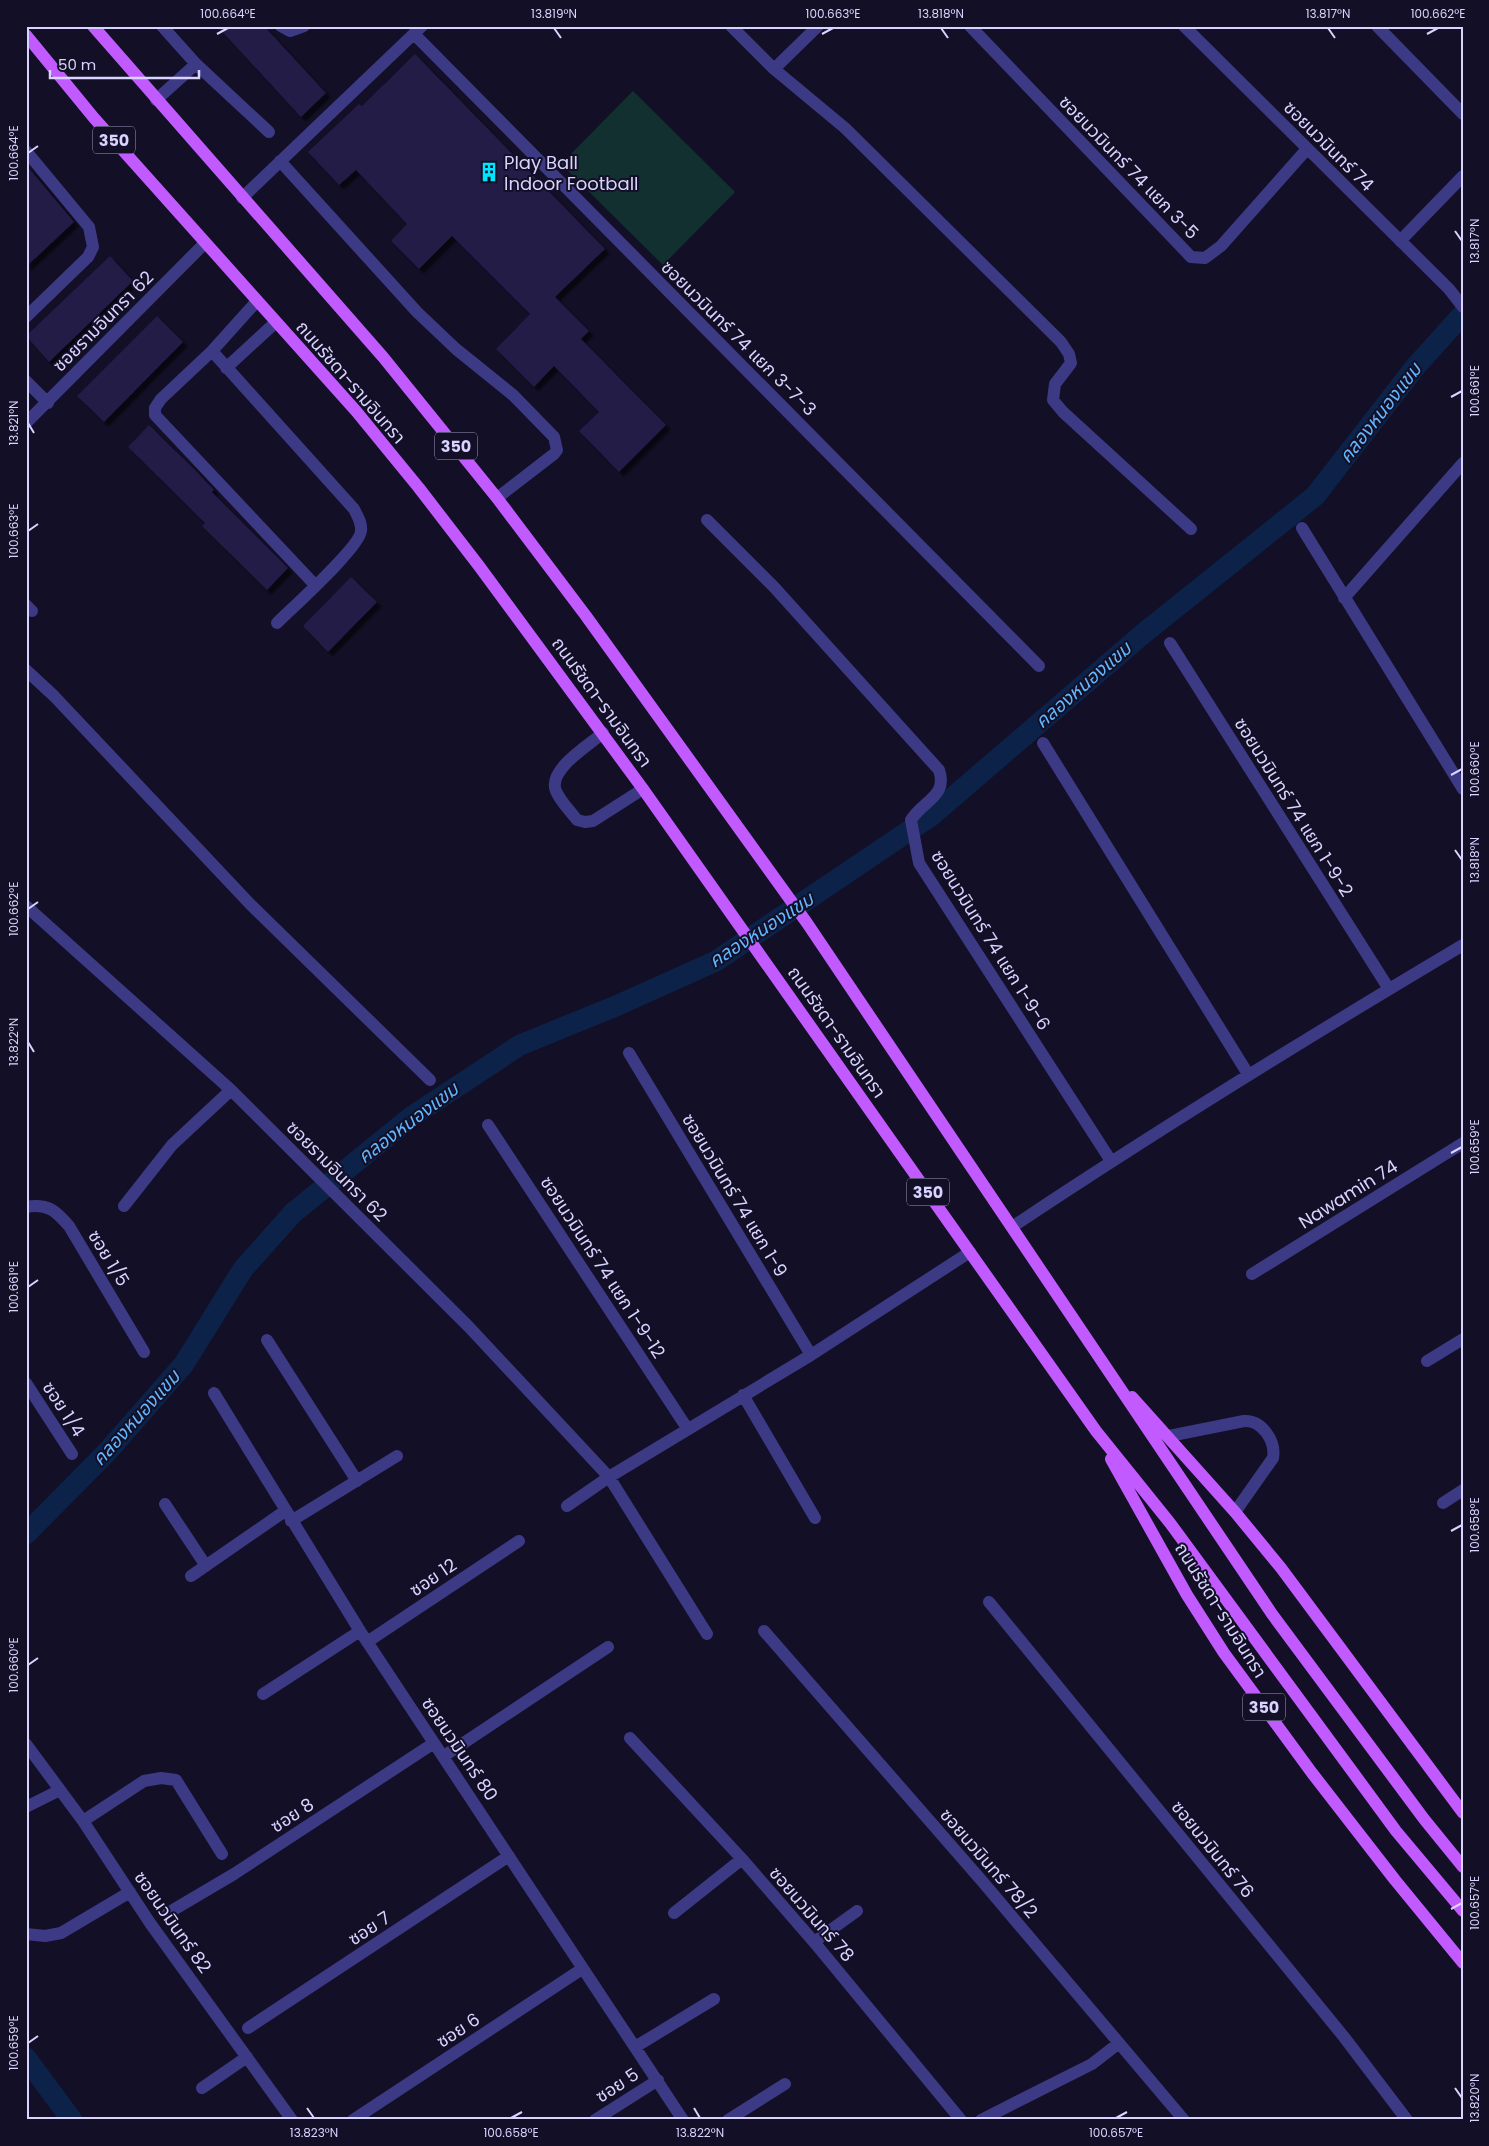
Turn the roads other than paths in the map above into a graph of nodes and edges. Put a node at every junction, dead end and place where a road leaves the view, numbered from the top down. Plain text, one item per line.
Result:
1 (93, 26) edge
2 (162, 26) edge
3 (280, 26) edge
4 (304, 26) edge
5 (730, 26) edge
6 (818, 26) edge
7 (970, 26) edge
8 (1184, 26) edge
9 (1377, 26) edge
10 (418, 30) edge
11 (26, 35) edge
12 (196, 64) junction
13 (774, 69) junction
14 (156, 100) junction
15 (1463, 114) edge
16 (269, 132) dead end
17 (1308, 149) junction
18 (26, 151) edge
19 (280, 161) junction
20 (1463, 176) edge
21 (242, 198) junction
22 (1400, 241) junction
23 (205, 243) junction
24 (257, 301) junction
25 (1463, 307) edge
26 (26, 317) edge
27 (276, 322) junction
28 (212, 351) junction
29 (226, 368) junction
30 (26, 381) edge
31 (48, 402) junction
32 (26, 423) edge
33 (1463, 463) edge
34 (497, 498) junction
35 (707, 520) dead end
36 (1302, 528) dead end
37 (1190, 529) dead end
38 (315, 585) junction
39 (1344, 598) junction
40 (277, 623) dead end
41 (1170, 643) dead end
42 (1039, 666) dead end
43 (26, 670) edge
44 (603, 733) junction
45 (1043, 743) dead end
46 (1463, 788) edge
47 (644, 789) junction
48 (26, 906) edge
49 (1463, 945) edge
50 (1389, 989) junction
51 (629, 1053) dead end
52 (1248, 1074) junction
53 (430, 1080) dead end
54 (231, 1090) junction
55 (488, 1125) dead end
56 (1463, 1143) edge
57 (1111, 1161) junction
58 (26, 1206) edge
59 (124, 1206) dead end
60 (1012, 1228) junction
61 (970, 1252) junction
62 (1252, 1274) dead end
63 (1463, 1339) edge
64 (267, 1340) dead end
65 (144, 1352) dead end
66 (811, 1355) junction
67 (1426, 1361) dead end
68 (1103, 1365) junction
69 (26, 1384) edge
70 (214, 1393) dead end
71 (742, 1395) junction
72 (687, 1428) junction
73 (1096, 1431) junction
74 (1168, 1436) junction
75 (72, 1454) dead end
76 (397, 1456) dead end
77 (609, 1477) junction
78 (357, 1481) junction
79 (1463, 1490) edge
80 (1443, 1503) dead end
81 (165, 1504) dead end
82 (567, 1506) dead end
83 (1235, 1512) junction
84 (288, 1516) junction
85 (816, 1518) dead end
86 (519, 1540) dead end
87 (206, 1566) junction
88 (191, 1576) dead end
89 (989, 1602) dead end
90 (764, 1631) dead end
91 (706, 1634) dead end
92 (363, 1636) junction
93 (608, 1647) dead end
94 (263, 1694) dead end
95 (630, 1738) dead end
96 (434, 1742) junction
97 (26, 1744) edge
98 (444, 1756) junction
99 (60, 1790) junction
100 (26, 1807) edge
101 (1463, 1813) edge
102 (83, 1821) junction
103 (222, 1854) dead end
104 (509, 1856) junction
105 (742, 1859) junction
106 (1463, 1867) edge
107 (130, 1892) junction
108 (857, 1911) dead end
109 (1463, 1911) edge
110 (168, 1913) dead end
111 (674, 1913) dead end
112 (26, 1934) edge
113 (814, 1942) junction
114 (1463, 1963) edge
115 (582, 1969) junction
116 (714, 1999) dead end
117 (248, 2028) dead end
118 (1119, 2043) junction
119 (636, 2047) junction
120 (247, 2057) junction
121 (658, 2080) junction
122 (785, 2084) dead end
123 (202, 2088) dead end
124 (292, 2120) edge
125 (353, 2120) edge
126 (595, 2120) edge
127 (683, 2120) edge
128 (728, 2120) edge
129 (960, 2120) edge
130 (981, 2120) edge
131 (1184, 2120) edge
132 (1407, 2120) edge

1 - 14 main road, ถนนรัชดา-รามอินทรา / 350
2 - 12 street
3 - 4 street
5 - 13 street
6 - 13 street
7 - 17 street, ซอยนวมินทร์ 74 แยก 3-5
8 - 17 street, ซอยนวมินทร์ 74
9 - 15 street
10 - 19 street
10 - 42 street, ซอยนวมินทร์ 74 แยก 3-7-3
11 - 23 main road, ถนนรัชดา-รามอินทรา / 350
12 - 14 street
12 - 16 street
13 - 37 street
14 - 21 main road, ถนนรัชดา-รามอินทรา / 350
17 - 22 street, ซอยนวมินทร์ 74
18 - 26 street
19 - 21 street
19 - 34 street
20 - 22 street
21 - 34 main road, ถนนรัชดา-รามอินทรา / 350
22 - 25 street, ซอยนวมินทร์ 74
23 - 24 main road, ถนนรัชดา-รามอินทรา / 350
23 - 31 street, ซอยรามอินทรา 62
24 - 27 main road, ถนนรัชดา-รามอินทรา / 350
24 - 28 street
27 - 29 street
27 - 44 main road, ถนนรัชดา-รามอินทรา / 350
28 - 29 street
28 - 38 street
29 - 38 street
30 - 31 street
31 - 32 street, ซอยรามอินทรา 62
33 - 39 street
34 - 60 main road, ถนนรัชดา-รามอินทรา / 350
35 - 57 street, ซอยนวมินทร์ 74 แยก 1-9-6
36 - 39 street
38 - 40 street
39 - 46 street
41 - 50 street, ซอยนวมินทร์ 74 แยก 1-9-2
43 - 53 street
44 - 47 main road, ถนนรัชดา-รามอินทรา / 350
44 - 47 street
45 - 52 street
47 - 61 main road, ถนนรัชดา-รามอินทรา / 350
48 - 54 street, ซอยรามอินทรา 62
49 - 50 street
50 - 52 street
51 - 66 street, ซอยนวมินทร์ 74 แยก 1-9
52 - 57 street
54 - 59 street
54 - 77 street, ซอยรามอินทรา 62
55 - 72 street, ซอยนวมินทร์ 74 แยก 1-9-12
56 - 62 street, Nawamin 74
57 - 60 street
58 - 65 street, ซอย 1/5
60 - 68 main road, ถนนรัชดา-รามอินทรา / 350
61 - 66 street
61 - 73 main road, ถนนรัชดา-รามอินทรา / 350
63 - 67 street
64 - 78 street
66 - 71 street
68 - 74 main road, ถนนรัชดา-รามอินทรา / 350
68 - 106 main road, ถนนรัชดา-รามอินทรา / 350
69 - 75 street, ซอย 1/4
70 - 84 street, ซอยนวมินทร์ 80
71 - 72 street
71 - 85 street
72 - 77 street
73 - 109 main road, ถนนรัชดา-รามอินทรา / 350
73 - 114 main road, ถนนรัชดา-รามอินทรา / 350
74 - 83 main road, ถนนรัชดา-รามอินทรา / 350
74 - 83 street
76 - 78 street
77 - 82 street
77 - 91 street, ซอยรามอินทรา 62
78 - 84 street
79 - 80 street
81 - 87 street
83 - 101 main road, ถนนรัชดา-รามอินทรา / 350
84 - 87 street
84 - 92 street, ซอยนวมินทร์ 80
86 - 92 street, ซอย 12
87 - 88 street
89 - 132 street, ซอยนวมินทร์ 76
90 - 118 street, ซอยนวมินทร์ 78/2
92 - 94 street, ซอย 12
92 - 96 street, ซอยนวมินทร์ 80
93 - 98 street
95 - 105 street, ซอยนวมินทร์ 78
96 - 98 street, ซอยนวมินทร์ 80
96 - 110 street, ซอย 8
97 - 99 street, ซอยนวมินทร์ 82
98 - 104 street, ซอยนวมินทร์ 80
99 - 100 street
99 - 102 street, ซอยนวมินทร์ 82
102 - 103 street
102 - 107 street, ซอยนวมินทร์ 82
104 - 115 street, ซอยนวมินทร์ 80
104 - 117 street, ซอย 7
105 - 111 street
105 - 113 street, ซอยนวมินทร์ 78
107 - 112 street
107 - 120 street, ซอยนวมินทร์ 82
108 - 113 street
113 - 129 street, ซอยนวมินทร์ 78
115 - 119 street, ซอยนวมินทร์ 80
115 - 125 street, ซอย 6
116 - 119 street
118 - 130 street
118 - 131 street, ซอยนวมินทร์ 78/2
119 - 121 street, ซอยนวมินทร์ 80
120 - 123 street
120 - 124 street, ซอยนวมินทร์ 82
121 - 126 street, ซอย 5
121 - 127 street, ซอยนวมินทร์ 80
122 - 128 street

